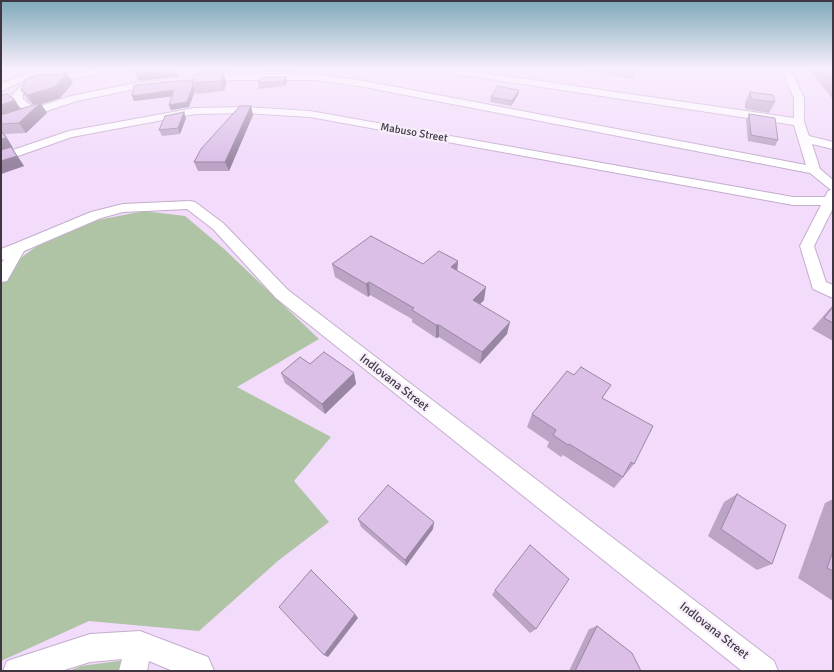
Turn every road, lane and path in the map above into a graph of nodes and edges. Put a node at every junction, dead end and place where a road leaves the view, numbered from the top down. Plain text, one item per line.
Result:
1 (18, 100) edge
2 (68, 100) edge
3 (450, 100) edge
4 (656, 100) edge
5 (799, 100) edge
6 (32, 112) junction
7 (1, 122) edge
8 (799, 122) junction
9 (804, 138) junction
10 (833, 146) edge
11 (1, 158) edge
12 (814, 170) junction
13 (831, 194) edge
14 (19, 247) junction
15 (1, 255) edge
16 (1, 277) edge
17 (833, 292) edge
18 (140, 644) junction
19 (16, 671) edge
20 (133, 671) edge
21 (200, 671) edge
22 (764, 671) edge

1 - 6 street
2 - 6 street
3 - 12 street
4 - 8 street
5 - 8 street
6 - 7 street
8 - 9 street
9 - 10 street
9 - 12 street
11 - 13 street, Mabuso Street
12 - 13 street
13 - 17 street
14 - 15 street, Indlovana Street
14 - 16 street
14 - 22 street, Indlovana Street
18 - 19 street
18 - 20 street
18 - 21 street

